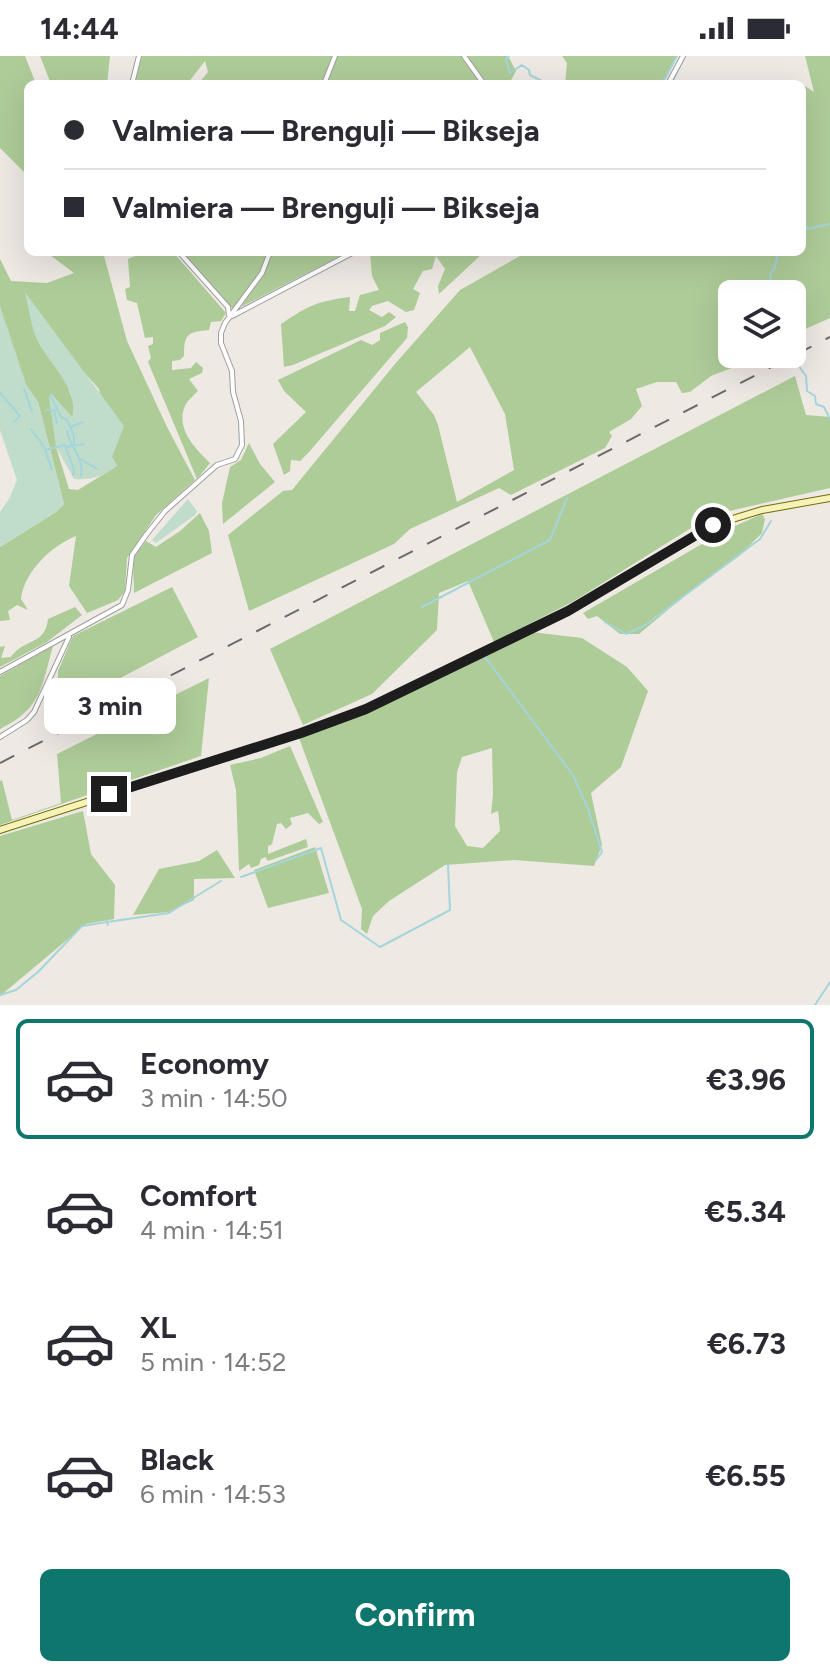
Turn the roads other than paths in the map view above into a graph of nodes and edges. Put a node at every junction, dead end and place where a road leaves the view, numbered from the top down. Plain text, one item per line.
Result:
1 (139, 56) edge
2 (335, 56) edge
3 (464, 56) edge
4 (683, 56) edge
5 (133, 80) edge
6 (326, 80) edge
7 (481, 80) edge
8 (670, 80) edge
9 (183, 256) edge
10 (268, 256) edge
11 (346, 256) edge
12 (229, 317) junction
13 (830, 498) edge
14 (70, 634) junction
15 (0, 672) edge
16 (0, 737) edge
17 (0, 830) edge

1 - 5 street
2 - 6 street
3 - 7 street
4 - 8 street
9 - 12 street
10 - 12 street
11 - 12 street
12 - 14 street
13 - 17 main road
14 - 15 street
14 - 16 street

